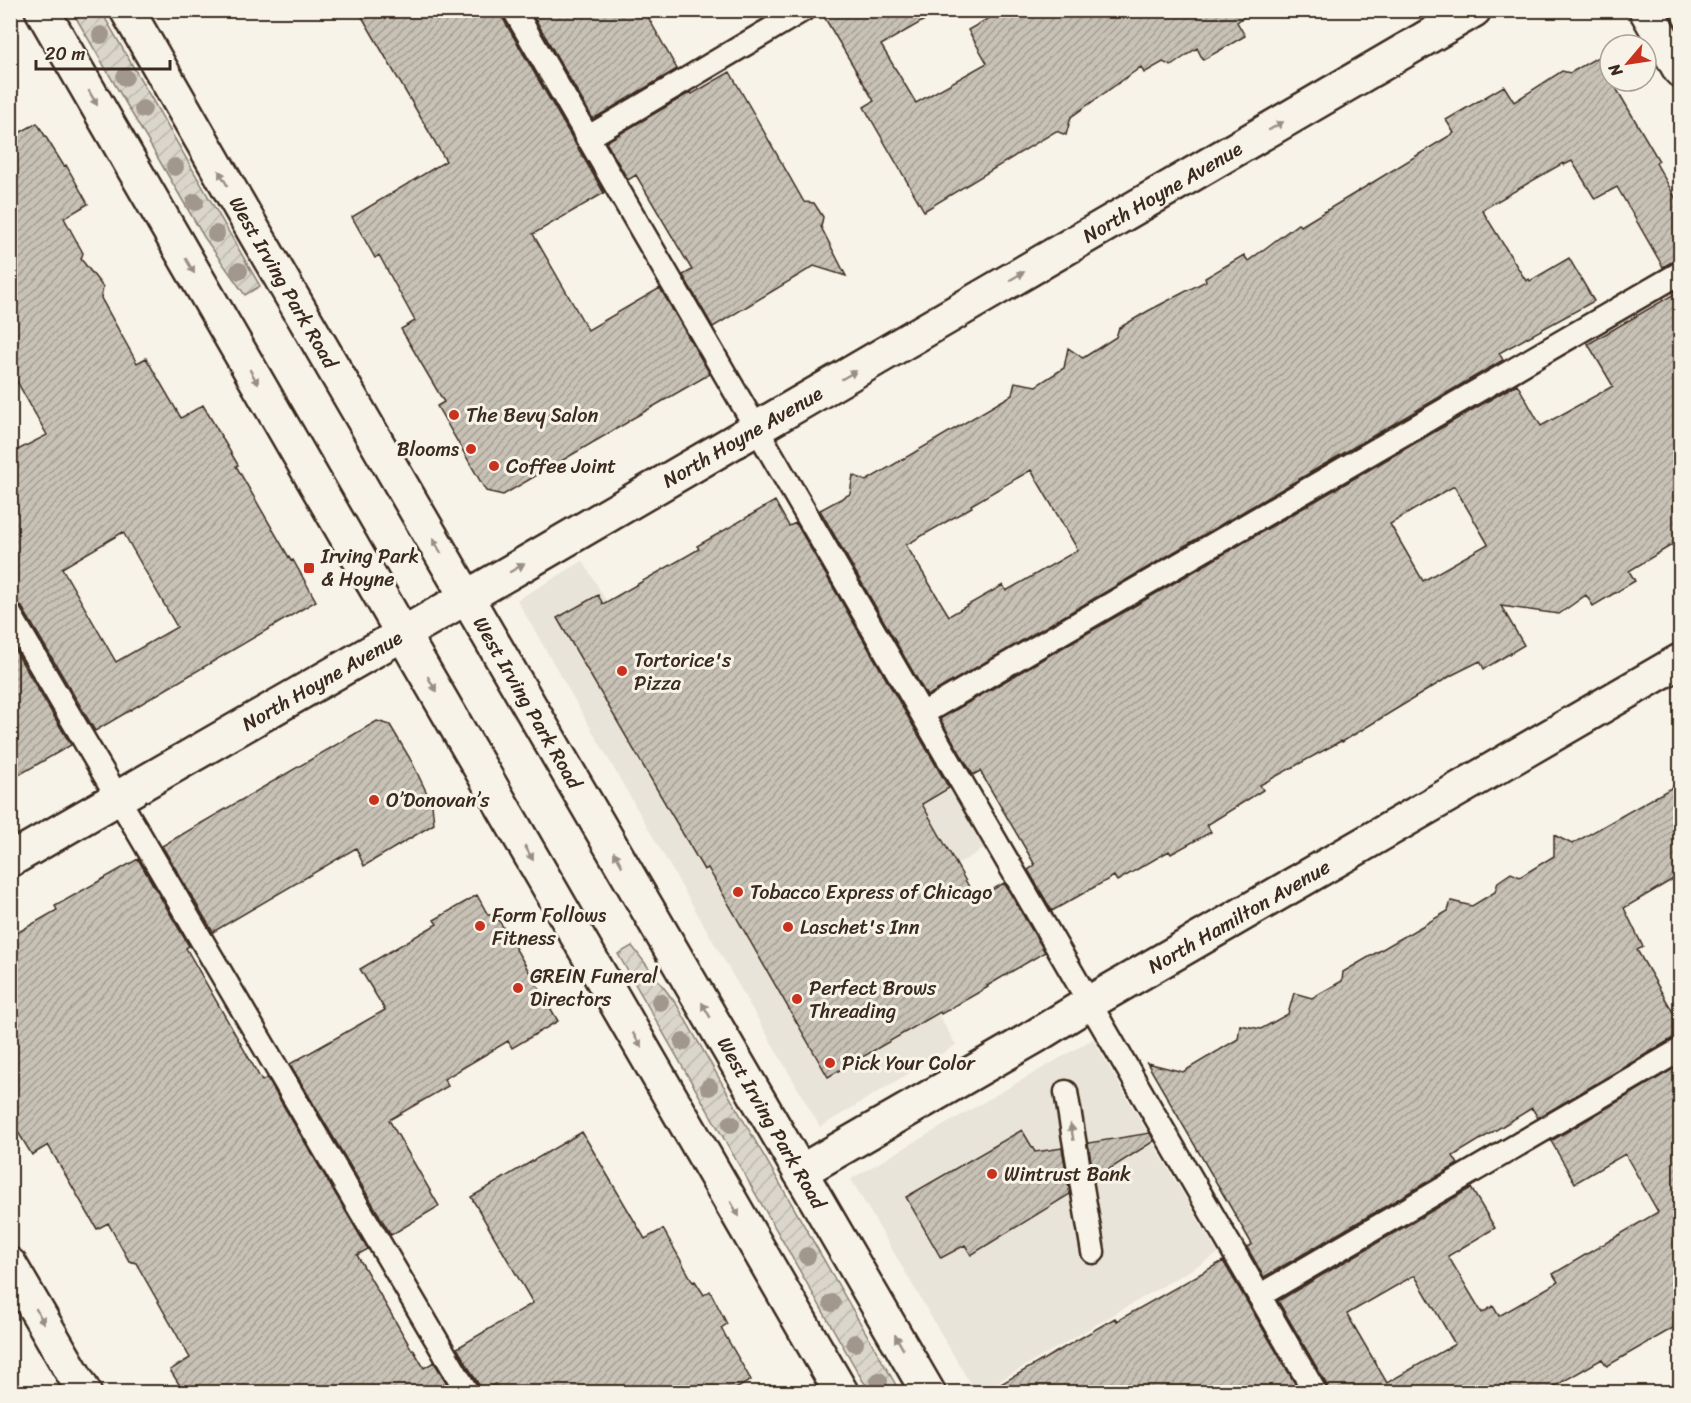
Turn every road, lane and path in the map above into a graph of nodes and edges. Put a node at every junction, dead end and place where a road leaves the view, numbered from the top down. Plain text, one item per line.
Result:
1 (42, 10) edge
2 (514, 10) edge
3 (803, 10) edge
4 (1474, 10) edge
5 (1646, 10) edge
6 (135, 13) edge
7 (1680, 70) edge
8 (587, 138) junction
9 (1680, 273) edge
10 (756, 429) junction
11 (466, 597) junction
12 (10, 614) edge
13 (403, 634) junction
14 (1680, 661) edge
15 (922, 714) junction
16 (118, 798) junction
17 (10, 860) edge
18 (1089, 1003) junction
19 (1680, 1050) edge
20 (1066, 1092) dead end
21 (800, 1172) junction
22 (1093, 1252) dead end
23 (10, 1265) edge
24 (1258, 1296) junction
25 (84, 1392) edge
26 (467, 1392) edge
27 (841, 1392) edge
28 (928, 1392) edge
29 (1315, 1392) edge

1 -> 13 main road
2 - 8 lane
3 - 8 lane
10 -> 4 main road, North Hoyne Avenue
5 - 7 main road
11 -> 6 main road, West Irving Park Road
8 - 10 lane
9 - 15 lane
11 -> 10 main road, North Hoyne Avenue
10 - 15 lane
11 - 13 main road, North Hoyne Avenue
21 -> 11 main road, West Irving Park Road
12 - 16 lane
13 - 16 main road, North Hoyne Avenue
13 -> 27 main road
14 - 18 main road, North Hamilton Avenue
15 - 18 lane
16 - 17 main road, North Hoyne Avenue
16 - 26 lane
18 - 21 main road, North Hamilton Avenue
18 - 24 lane
19 - 24 lane
22 -> 20 lane
28 -> 21 main road, West Irving Park Road
23 -> 25 main road
24 - 29 lane

